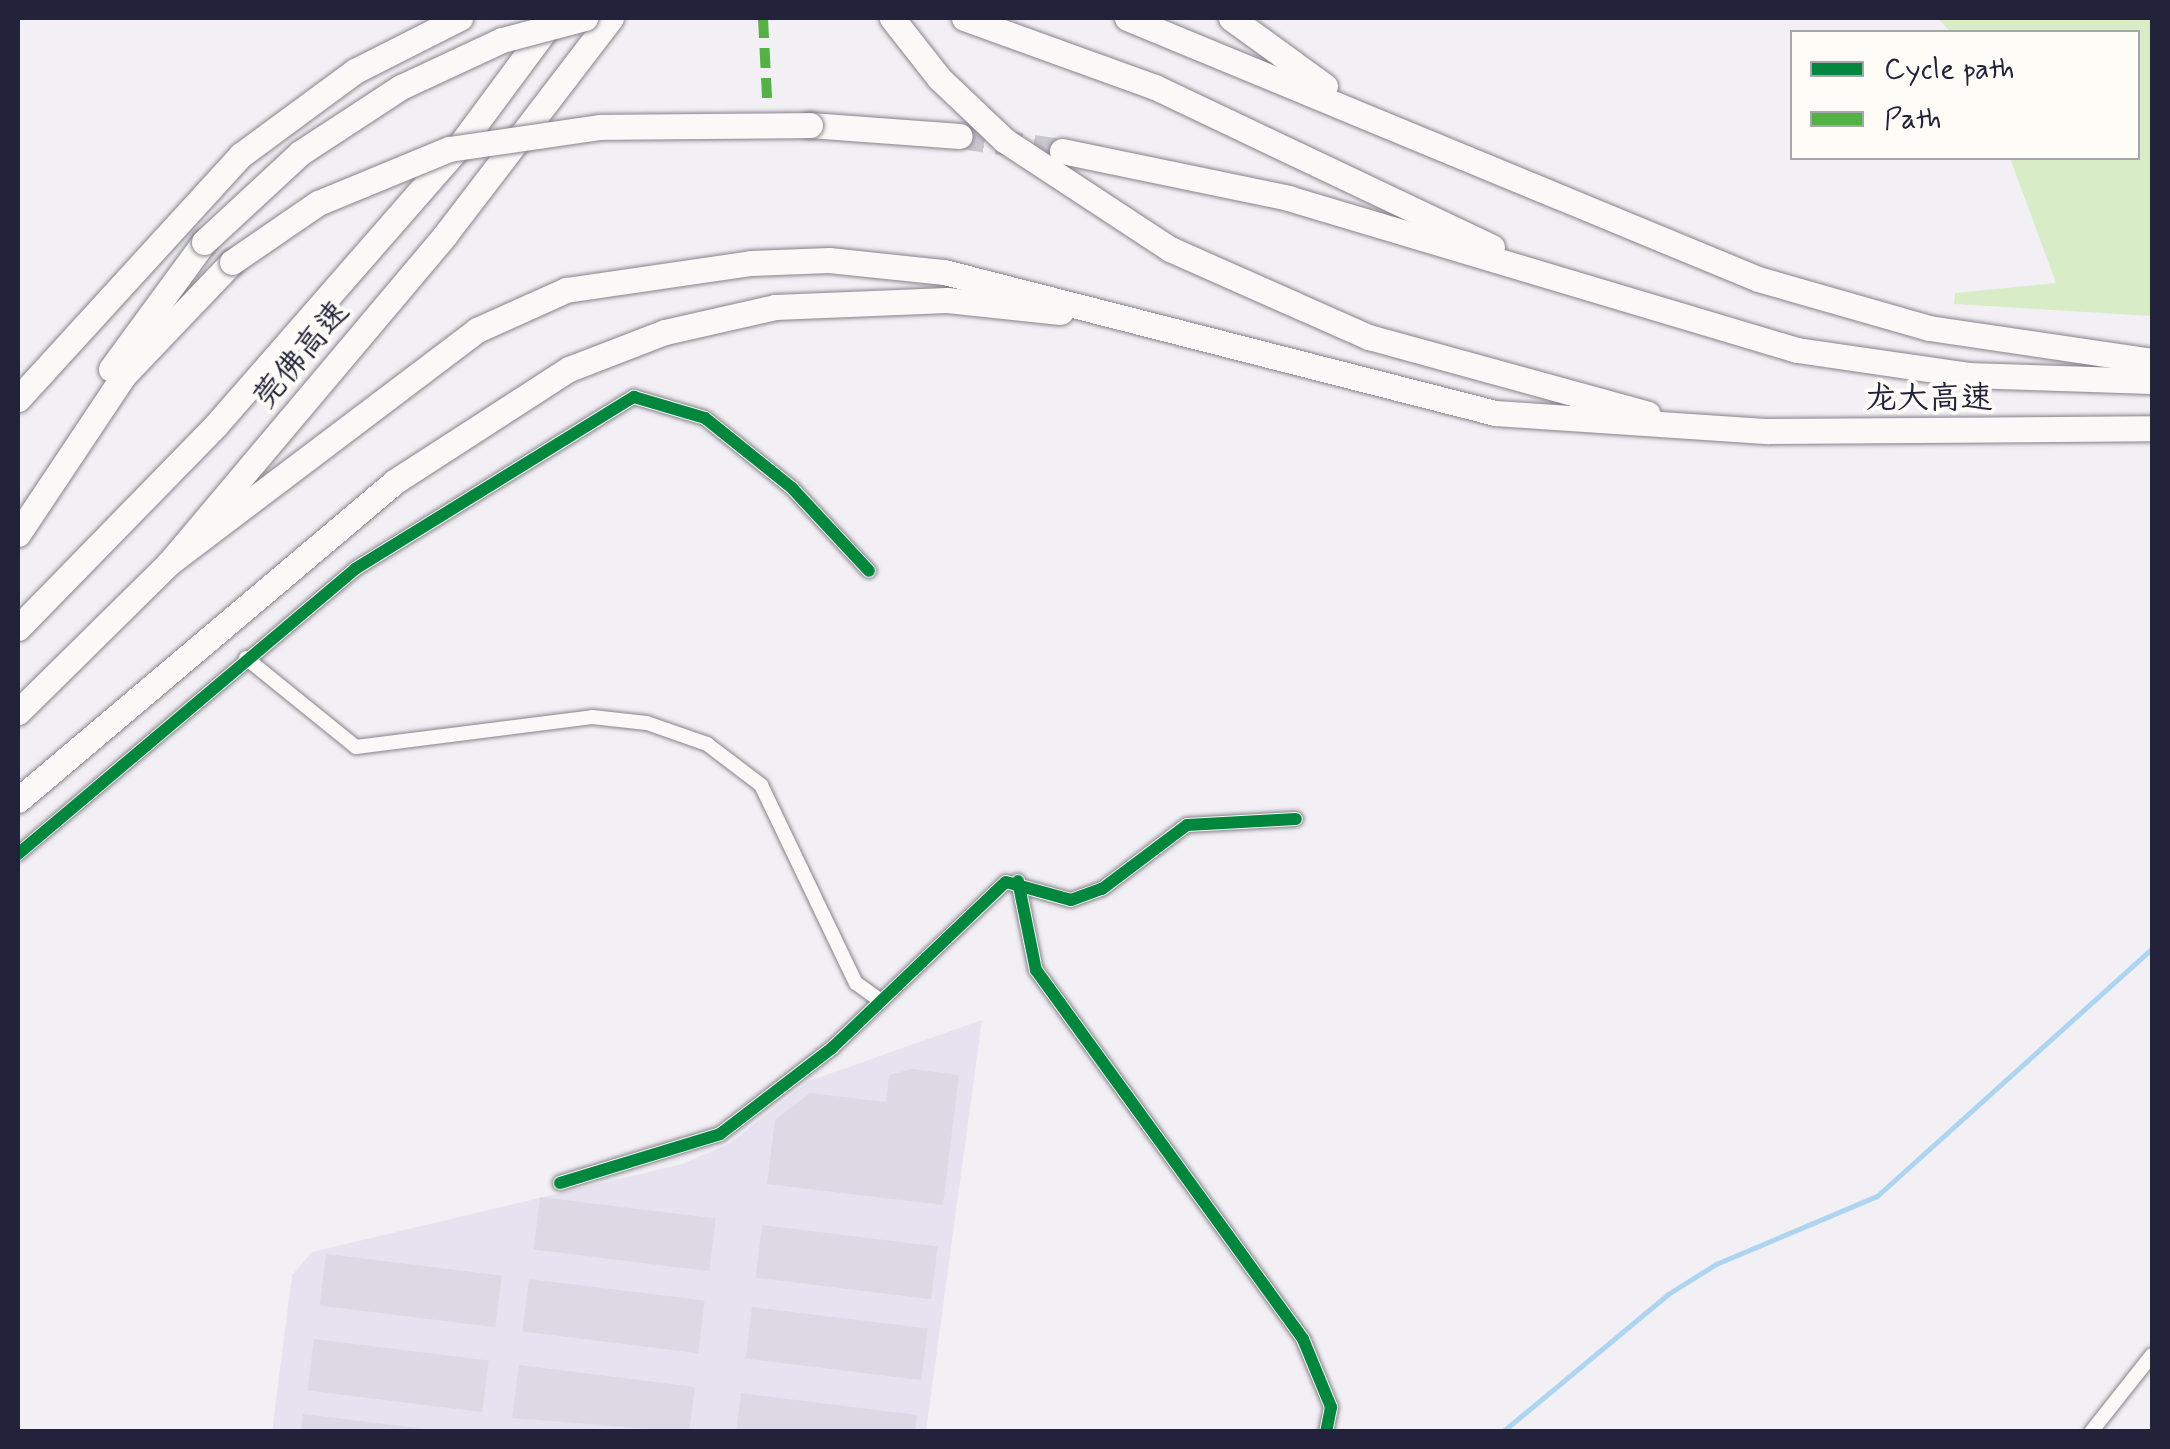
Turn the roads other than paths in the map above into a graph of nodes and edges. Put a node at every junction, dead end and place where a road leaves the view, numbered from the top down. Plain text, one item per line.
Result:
1 (460, 18) edge
2 (554, 18) edge
3 (585, 18) edge
4 (611, 18) edge
5 (892, 18) edge
6 (964, 18) edge
7 (1128, 18) edge
8 (1231, 18) edge
9 (1358, 110) junction
10 (960, 136) tunnel mouth
11 (1062, 151) tunnel mouth
12 (1546, 273) junction
13 (1144, 321) junction
14 (2152, 361) edge
15 (2152, 381) edge
16 (18, 399) edge
17 (1706, 426) junction
18 (2152, 428) edge
19 (56, 470) junction
20 (18, 534) edge
21 (169, 563) junction
22 (869, 571) dead end
23 (18, 628) edge
24 (246, 658) junction
25 (18, 712) edge
26 (18, 800) edge
27 (1296, 819) dead end
28 (18, 854) edge
29 (1018, 881) junction
30 (881, 1001) junction
31 (560, 1183) dead end
32 (2152, 1355) edge
33 (1326, 1432) edge
34 (2090, 1432) edge

1 - 16 highway
2 - 23 highway, 莞佛高速
3 - 19 highway, bridge
4 - 21 highway, 莞佛高速
5 - 17 highway
6 - 12 highway
7 - 9 highway
8 - 9 highway
9 - 14 highway
10 - 19 highway, bridge
11 - 12 highway
12 - 15 highway
13 - 17 highway
13 - 21 highway
13 - 26 highway
17 - 18 highway, 龙大高速
19 - 20 highway
21 - 25 highway, 莞佛高速
22 - 24 street
24 - 28 street
24 - 30 street
27 - 29 street
29 - 30 street
29 - 33 street
30 - 31 street
32 - 34 street

